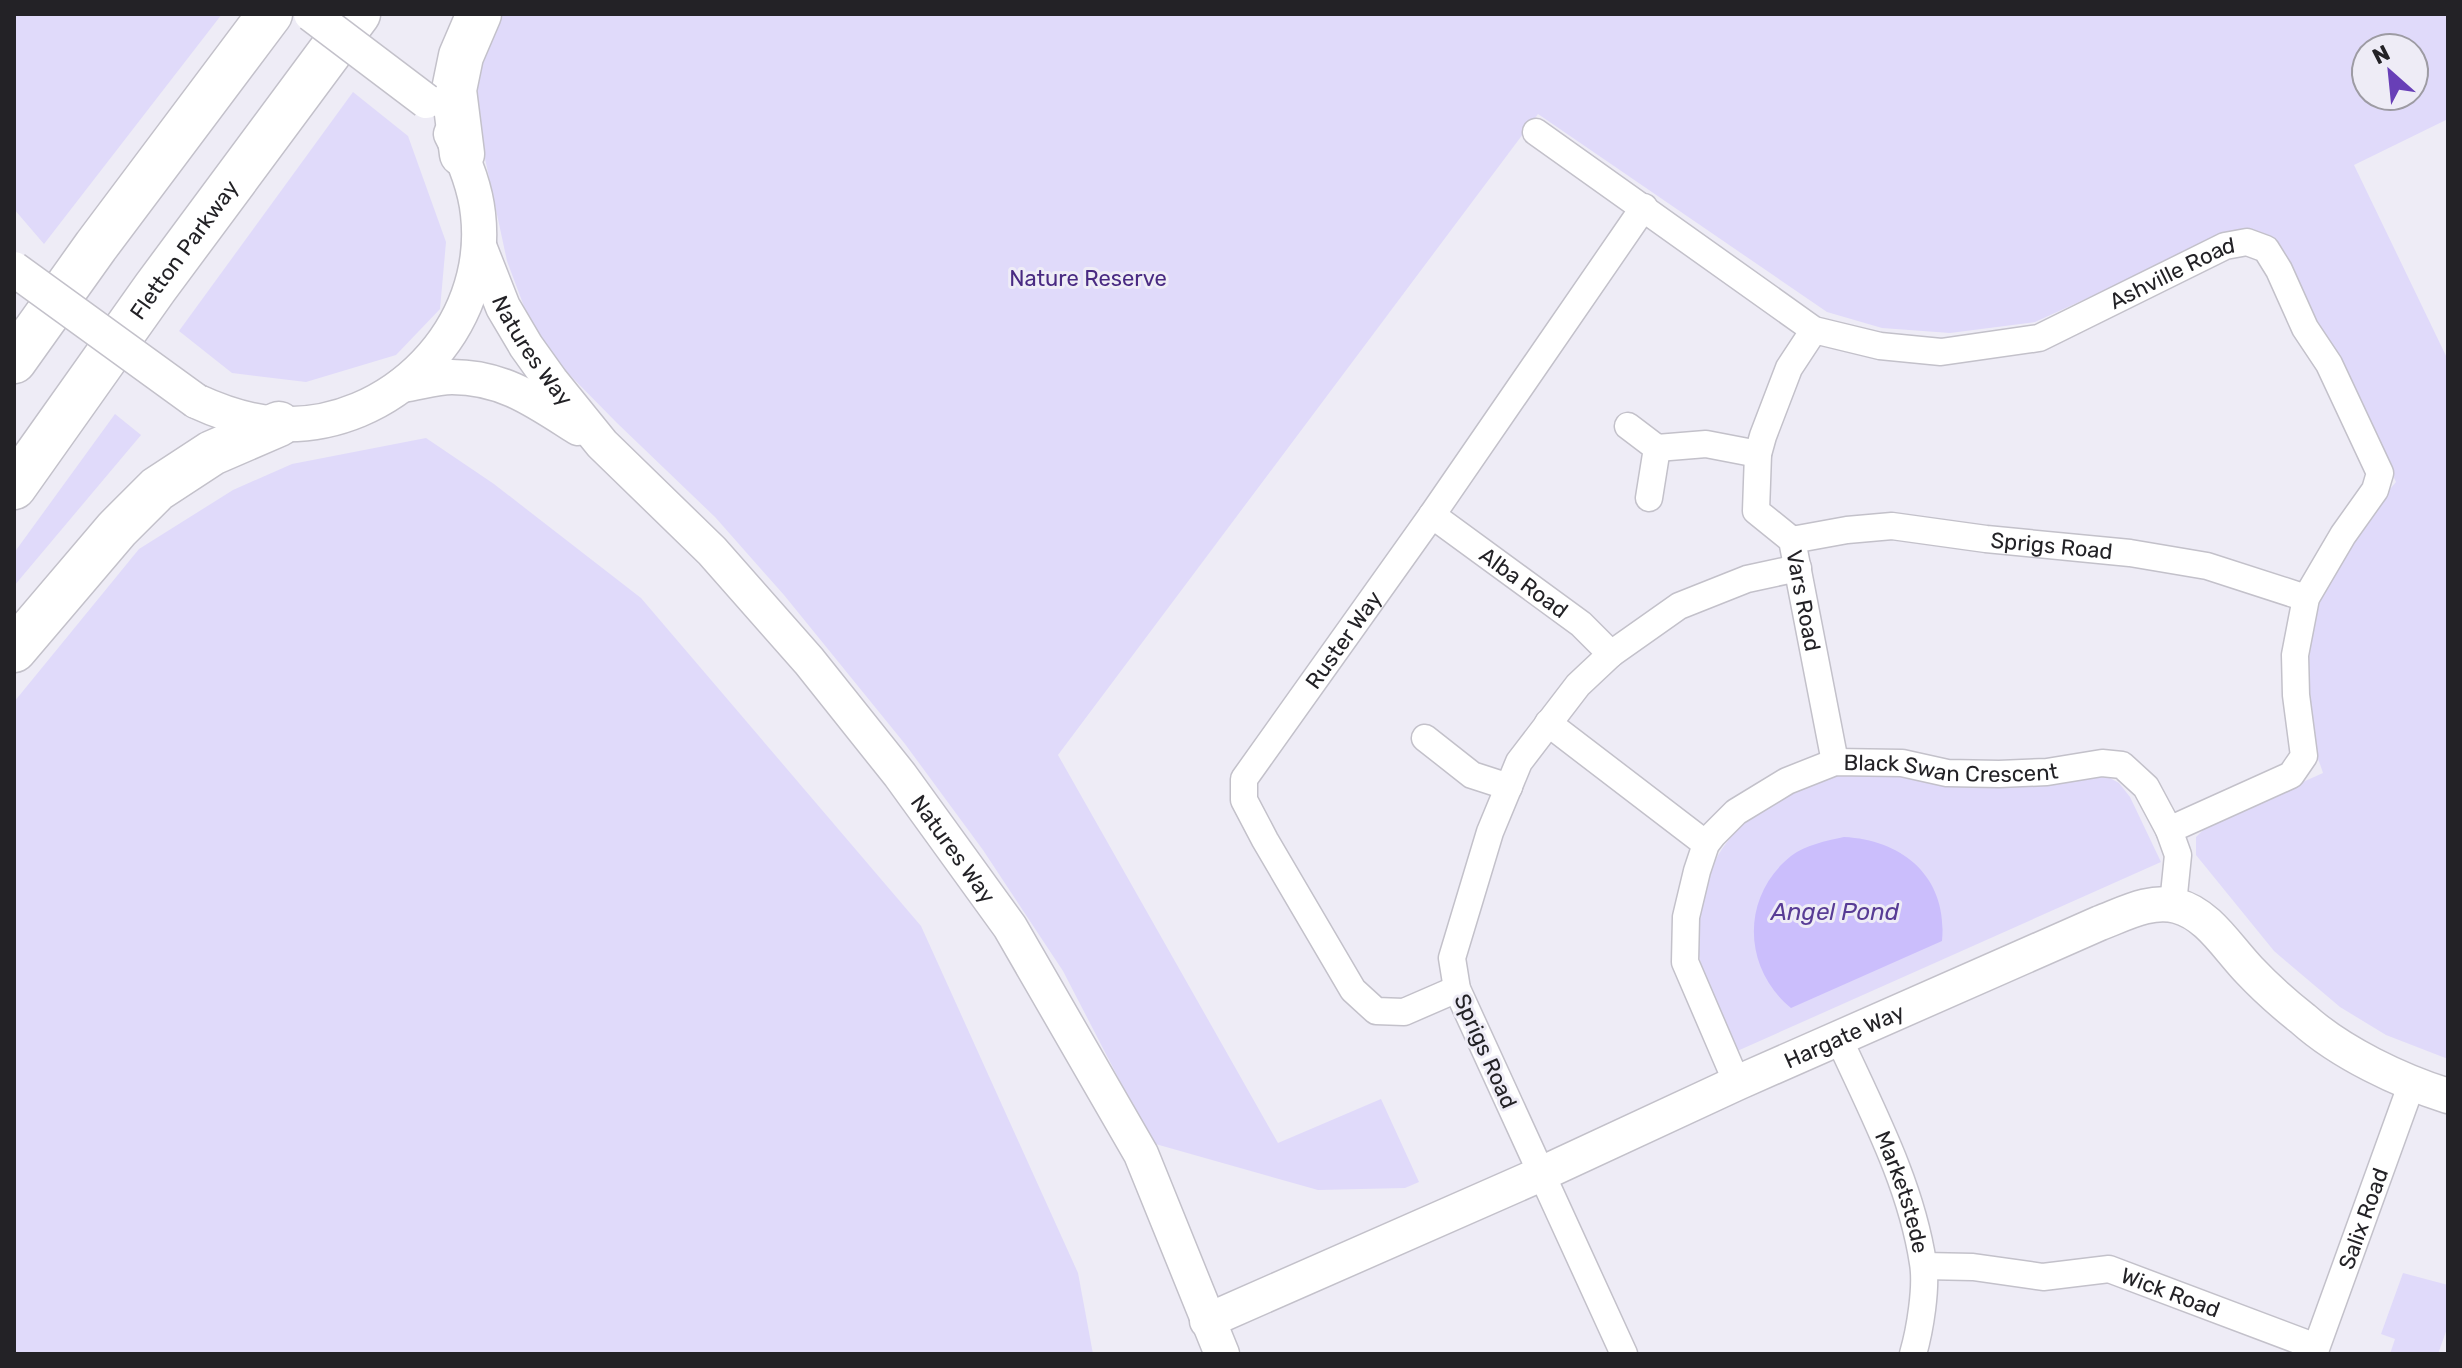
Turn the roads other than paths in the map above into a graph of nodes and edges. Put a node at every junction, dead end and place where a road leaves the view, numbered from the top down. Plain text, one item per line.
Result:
1 (270, 14) edge
2 (311, 14) edge
3 (358, 14) edge
4 (479, 14) edge
5 (1536, 132) dead end
6 (462, 154) junction
7 (1644, 207) junction
8 (479, 246) junction
9 (14, 269) edge
10 (1814, 330) junction
11 (14, 361) edge
12 (402, 385) junction
13 (279, 424) junction
14 (1628, 426) dead end
15 (602, 444) junction
16 (1657, 448) junction
17 (1758, 454) junction
18 (14, 487) edge
19 (1649, 498) dead end
20 (1432, 515) junction
21 (1792, 540) junction
22 (1798, 568) junction
23 (2306, 598) junction
24 (14, 650) edge
25 (1611, 654) junction
26 (1548, 723) junction
27 (1425, 738) dead end
28 (1835, 762) junction
29 (1509, 787) junction
30 (2169, 830) junction
31 (1706, 844) junction
32 (2173, 904) junction
33 (1457, 989) junction
34 (1839, 1039) junction
35 (1737, 1083) junction
36 (2412, 1083) junction
37 (2448, 1096) edge
38 (1541, 1174) junction
39 (1924, 1266) junction
40 (1207, 1321) junction
41 (2315, 1350) edge
42 (1222, 1354) edge
43 (1624, 1354) edge
44 (1913, 1354) edge

1 - 11 highway
2 - 6 street, bridge
3 - 18 highway, Fletton Parkway
4 - 6 highway
5 - 7 street, Ashville Road
6 - 8 street
7 - 10 street, Ashville Road
7 - 20 street, Ruster Way
8 - 12 street
8 - 15 street, Natures Way
9 - 13 street, bridge
10 - 17 street, Vars Road
10 - 23 street, Ashville Road
12 - 13 street
12 - 15 street, Natures Way
13 - 24 highway
14 - 16 street
15 - 40 street, Natures Way
16 - 17 street
16 - 19 street
17 - 21 street, Vars Road
20 - 25 street, Alba Road
20 - 33 street, Ruster Way
21 - 22 street, Vars Road
21 - 23 street, Sprigs Road
22 - 25 street, Sprigs Road
22 - 28 street, Vars Road
23 - 30 street, Ashville Road
25 - 26 street, Sprigs Road
26 - 29 street, Sprigs Road
26 - 31 street
27 - 29 street
28 - 30 street, Black Swan Crescent
28 - 31 street, Black Swan Crescent
29 - 33 street, Sprigs Road
30 - 32 street, Black Swan Crescent
31 - 35 street, Black Swan Crescent
32 - 34 street, Hargate Way
32 - 36 street
33 - 38 street, Sprigs Road
34 - 35 street, Hargate Way
34 - 39 street, Marketstede
35 - 38 street, Hargate Way
36 - 37 street
36 - 41 street, Salix Road
38 - 40 street, Hargate Way
38 - 43 street, Sprigs Road
39 - 41 street, Wick Road
39 - 44 street, Marketstede
40 - 42 street, Natures Way

